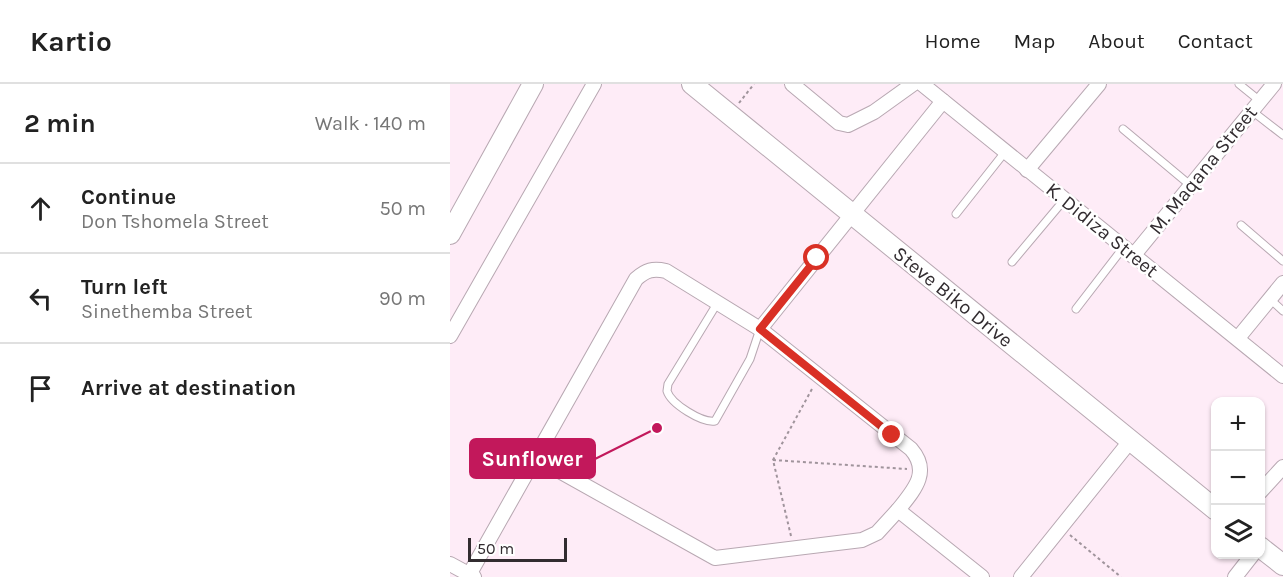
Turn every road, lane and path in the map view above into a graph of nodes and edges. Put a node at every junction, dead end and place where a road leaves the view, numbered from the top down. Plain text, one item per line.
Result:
1 (533, 84) edge
2 (594, 84) edge
3 (692, 84) edge
4 (754, 84) edge
5 (792, 84) edge
6 (913, 84) edge
7 (922, 84) edge
8 (1099, 84) edge
9 (1239, 84) edge
10 (1274, 84) edge
11 (943, 102) junction
12 (1256, 106) junction
13 (730, 115) junction
14 (1123, 129) dead end
15 (1283, 135) edge
16 (1005, 152) junction
17 (1027, 170) junction
18 (1190, 186) junction
19 (1064, 200) junction
20 (851, 214) junction
21 (956, 214) dead end
22 (1241, 225) dead end
23 (450, 234) edge
24 (1128, 252) junction
25 (1283, 261) edge
26 (1012, 262) dead end
27 (1283, 283) edge
28 (1270, 299) junction
29 (718, 302) junction
30 (1076, 309) dead end
31 (1283, 311) edge
32 (760, 329) junction
33 (451, 331) edge
34 (1238, 338) junction
35 (819, 376) junction
36 (1283, 376) edge
37 (1131, 440) junction
38 (536, 458) junction
39 (773, 460) junction
40 (1283, 467) edge
41 (922, 470) junction
42 (1265, 487) edge
43 (1211, 507) edge
44 (898, 510) junction
45 (1061, 528) junction
46 (794, 549) junction
47 (1265, 551) edge
48 (1250, 559) edge
49 (450, 564) edge
50 (1283, 565) edge
51 (471, 576) edge
52 (982, 577) edge
53 (1021, 577) edge
54 (1121, 577) edge
55 (1235, 577) edge

1 - 23 main road
2 - 33 street
3 - 13 main road, Steve Biko Drive
4 - 13 path
5 - 6 street
7 - 11 street, K. Didiza Street
8 - 17 street
9 - 12 lane
10 - 12 street, M. Maqana Street
11 - 16 street, K. Didiza Street
11 - 20 street
12 - 15 lane
12 - 18 street, M. Maqana Street
13 - 20 main road, Steve Biko Drive
14 - 18 lane
16 - 17 street, K. Didiza Street
16 - 21 lane
17 - 19 street, K. Didiza Street
18 - 24 street, M. Maqana Street
19 - 24 street, K. Didiza Street
19 - 26 lane
20 - 32 street
20 - 37 main road, Steve Biko Drive
22 - 25 lane
24 - 30 lane
24 - 34 street, K. Didiza Street
27 - 28 street
28 - 31 lane
28 - 34 street
29 - 32 street
29 - 32 lane
29 - 38 street
32 - 35 street
34 - 36 street, K. Didiza Street
35 - 39 path
35 - 41 street
37 - 43 main road, Steve Biko Drive
37 - 45 street
38 - 46 street
38 - 51 street
39 - 41 path
39 - 46 path
40 - 42 street
41 - 44 street
44 - 46 street
44 - 52 street
45 - 53 street
45 - 54 path
47 - 50 main road
48 - 55 street
49 - 51 street

